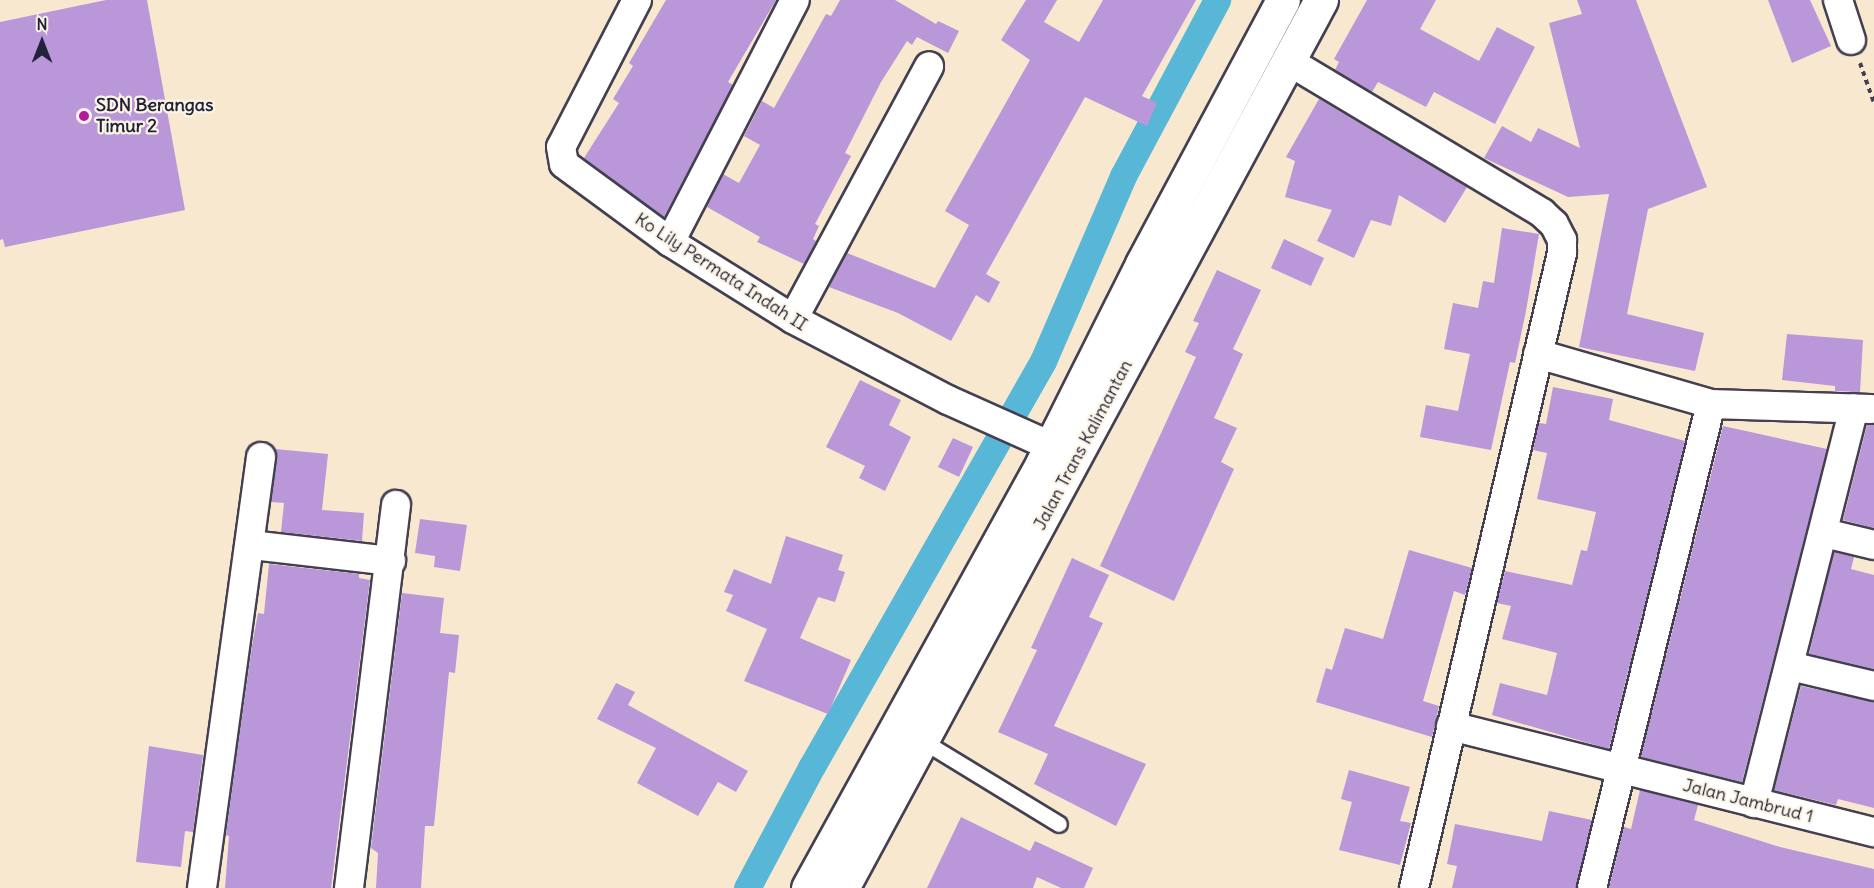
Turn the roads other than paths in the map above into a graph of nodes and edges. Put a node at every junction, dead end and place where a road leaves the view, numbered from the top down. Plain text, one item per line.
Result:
1 (637, 0) edge
2 (795, 0) edge
3 (1283, 0) edge
4 (1321, 0) edge
5 (1838, 0) edge
6 (1851, 40) road end
7 (1290, 62) junction
8 (929, 66) dead end
9 (670, 243) junction
10 (793, 319) junction
11 (1538, 354) junction
12 (1711, 404) junction
13 (1864, 409) edge
14 (1045, 443) junction
15 (261, 457) dead end
16 (396, 505) dead end
17 (1824, 533) junction
18 (251, 545) junction
19 (1874, 545) edge
20 (391, 561) junction
21 (1790, 666) junction
22 (1874, 686) edge
23 (1451, 726) junction
24 (923, 741) junction
25 (1622, 768) junction
26 (1754, 803) junction
27 (1059, 824) dead end
28 (1874, 832) edge
29 (202, 888) edge
30 (349, 888) edge
31 (808, 888) edge
32 (842, 888) edge
33 (1413, 888) edge
34 (1592, 888) edge

1 - 9 street, Ko Lily Permata Indah II
2 - 9 street
3 - 14 highway, Jalan Trans Kalimantan
4 - 7 highway, Jalan Trans Kalimantan
5 - 6 street
7 - 11 street
7 - 24 highway, Jalan Trans Kalimantan
8 - 10 street
9 - 10 street, Ko Lily Permata Indah II
10 - 14 street, Ko Lily Permata Indah II
11 - 12 street
11 - 23 street
12 - 13 street
12 - 25 street
13 - 17 street
14 - 31 highway, Jalan Trans Kalimantan
15 - 18 street
16 - 20 street
17 - 19 street
17 - 21 street
18 - 20 street
18 - 29 street
20 - 30 street
21 - 22 street
21 - 26 street
23 - 25 street, Jalan Jambrud 1
23 - 33 street
24 - 27 lane
24 - 32 highway, Jalan Trans Kalimantan
25 - 26 street, Jalan Jambrud 1
25 - 34 street
26 - 28 street, Jalan Jambrud 1

